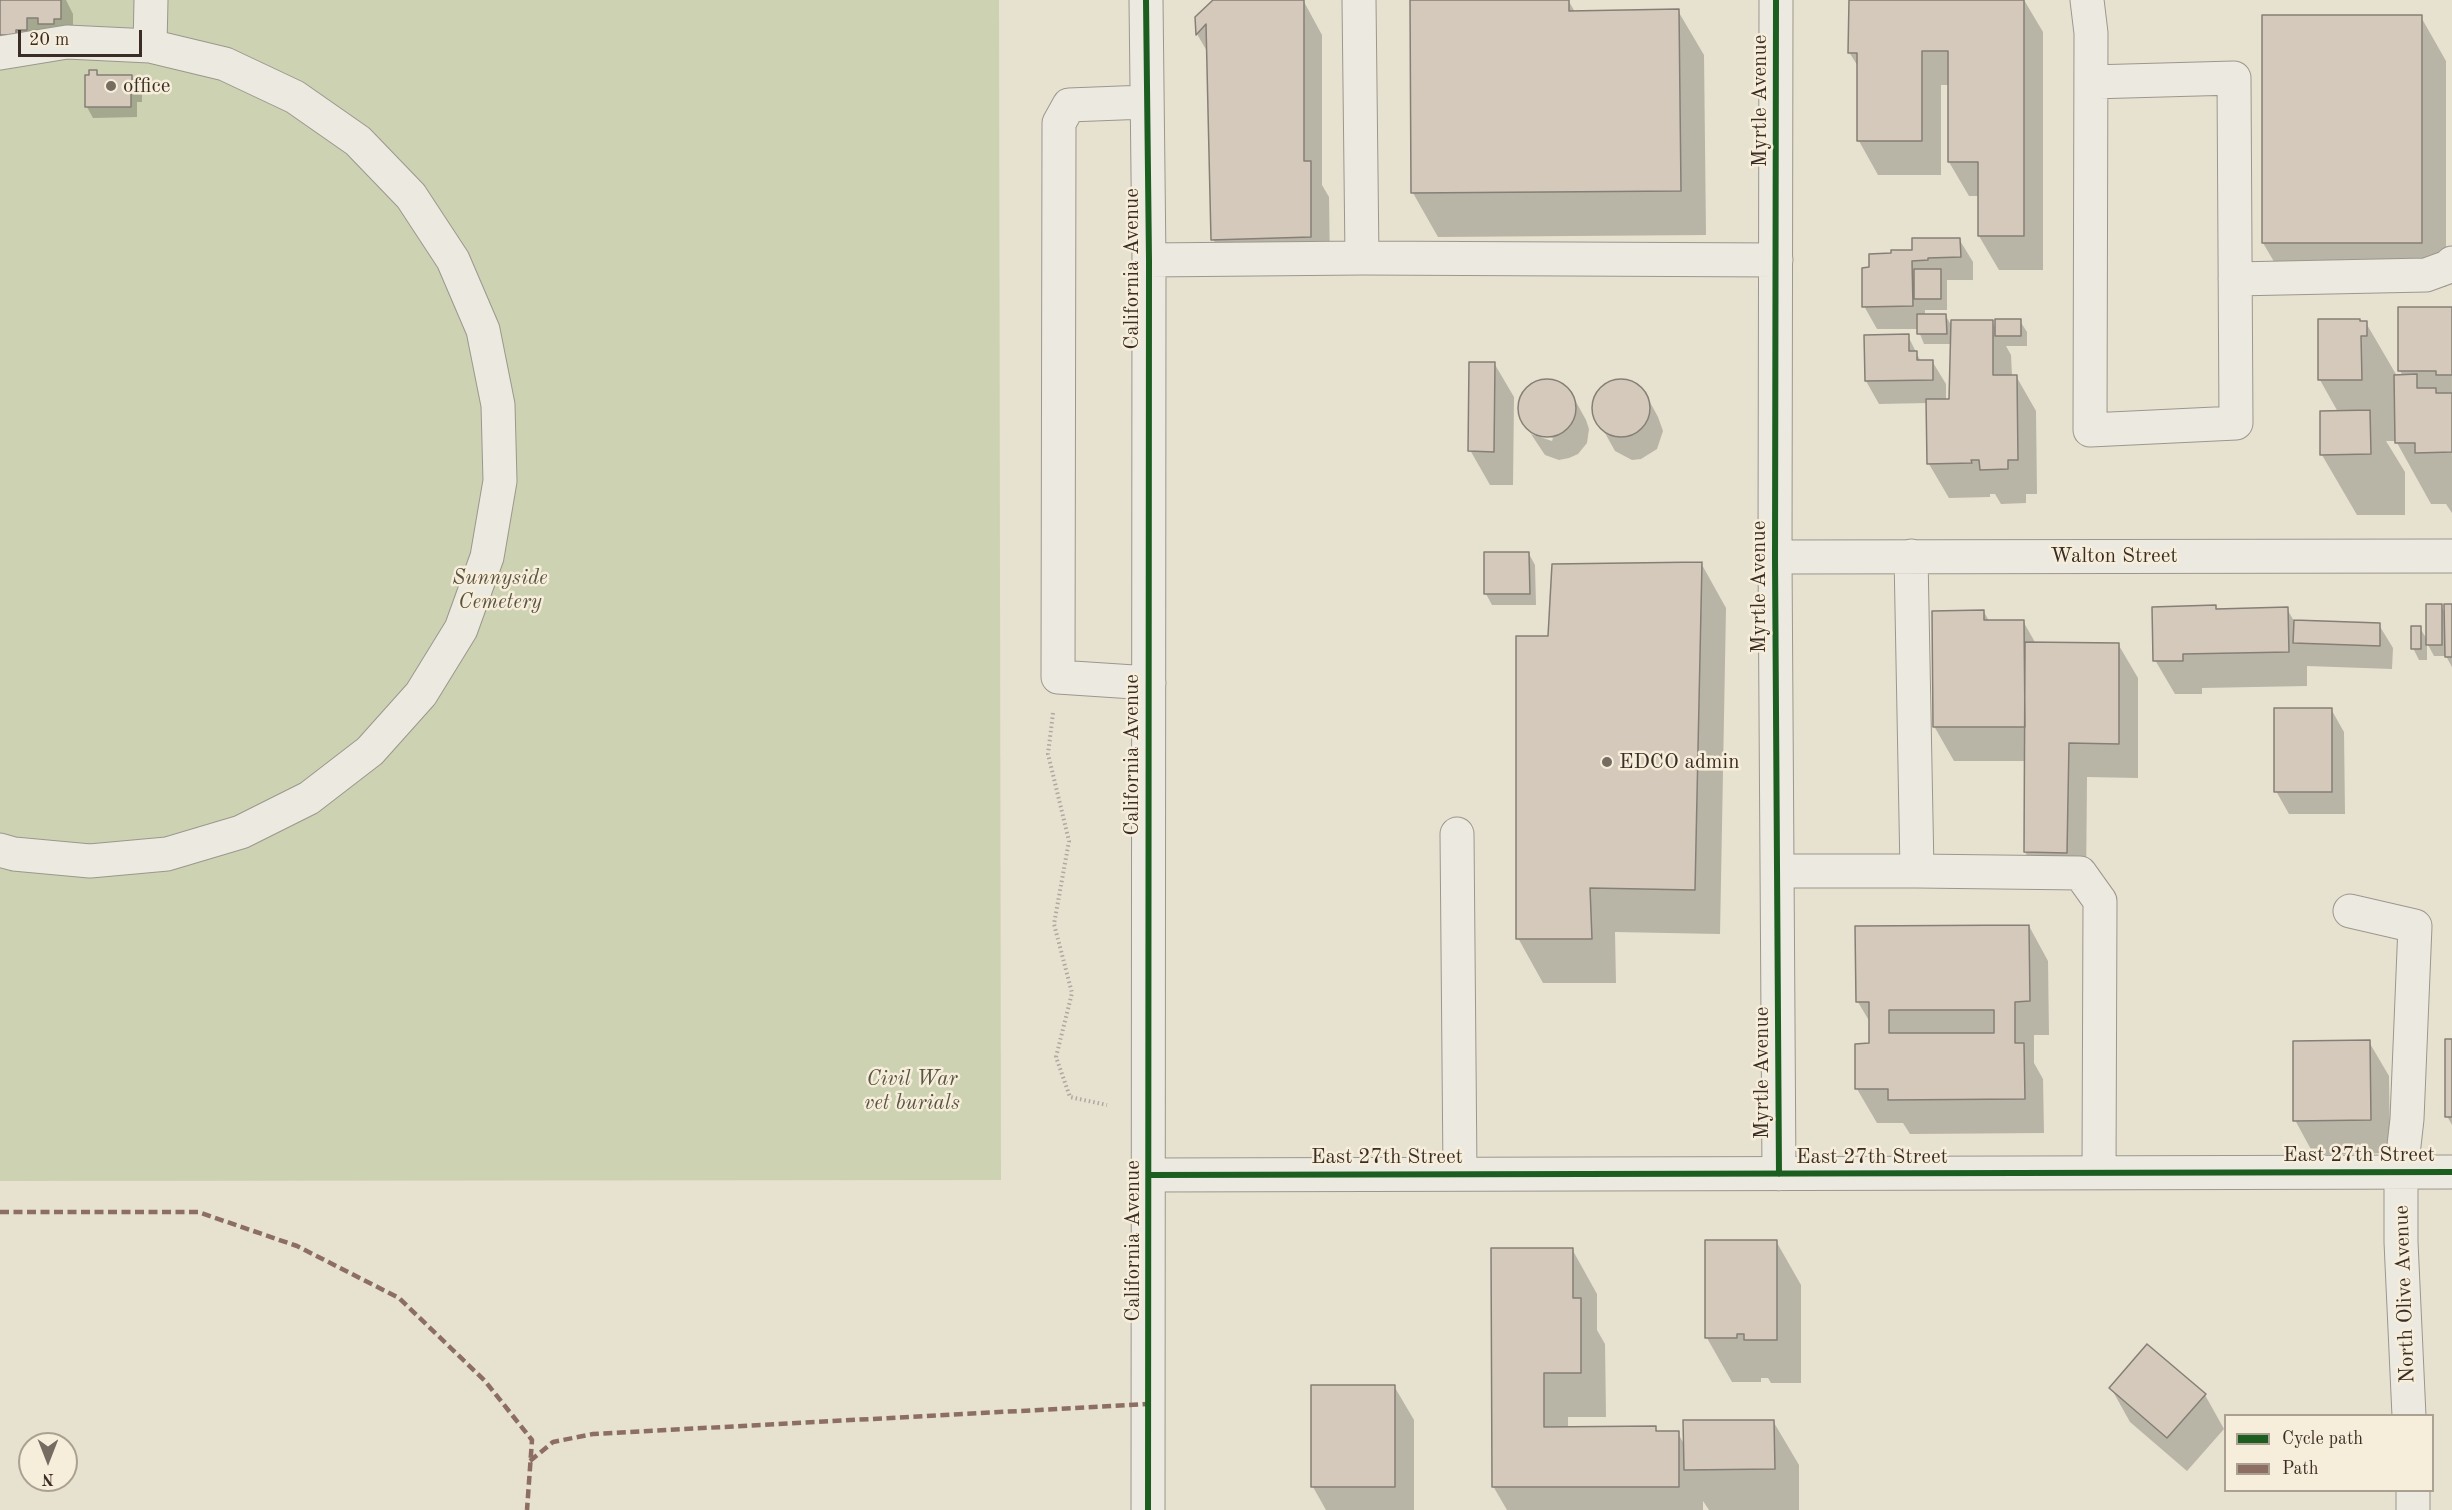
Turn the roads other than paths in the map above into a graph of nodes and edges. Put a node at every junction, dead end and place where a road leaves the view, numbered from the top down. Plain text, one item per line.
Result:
1 (150, 0) edge
2 (1146, 0) edge
3 (1359, 0) edge
4 (1776, 0) edge
5 (2087, 0) edge
6 (150, 46) junction
7 (0, 53) edge
8 (2091, 82) junction
9 (1146, 102) junction
10 (1362, 258) junction
11 (1149, 260) junction
12 (1776, 260) junction
13 (2452, 262) edge
14 (2235, 279) junction
15 (1911, 556) junction
16 (2452, 556) edge
17 (1775, 557) junction
18 (1149, 683) junction
19 (1457, 834) dead end
20 (0, 850) edge
21 (1777, 871) junction
22 (1917, 871) junction
23 (2350, 911) dead end
24 (2098, 1171) junction
25 (2401, 1172) junction
26 (2452, 1172) edge
27 (1460, 1173) junction
28 (1779, 1174) junction
29 (1149, 1175) junction
30 (2409, 1414) edge
31 (2413, 1492) edge
32 (1148, 1510) edge
33 (2414, 1510) edge

1 - 6 street
2 - 9 street, California Avenue
3 - 10 street
4 - 12 street, Myrtle Avenue
5 - 8 street
6 - 7 street
6 - 20 street
8 - 14 street
8 - 14 street
9 - 11 street, California Avenue
9 - 18 street
10 - 11 street
10 - 12 street
11 - 18 street, California Avenue
12 - 17 street, Myrtle Avenue
13 - 14 street
15 - 16 street, Walton Street
15 - 17 street, Walton Street
15 - 22 street
17 - 21 street, Myrtle Avenue
18 - 29 street, California Avenue
19 - 27 street
21 - 22 street
21 - 28 street, Myrtle Avenue
22 - 24 street
23 - 25 street, North Olive Avenue
24 - 25 street, East 27th Street
24 - 28 street, East 27th Street
25 - 26 street, East 27th Street
25 - 30 street, North Olive Avenue
27 - 28 street, East 27th Street
27 - 29 street, East 27th Street
29 - 32 street, California Avenue
31 - 33 street

